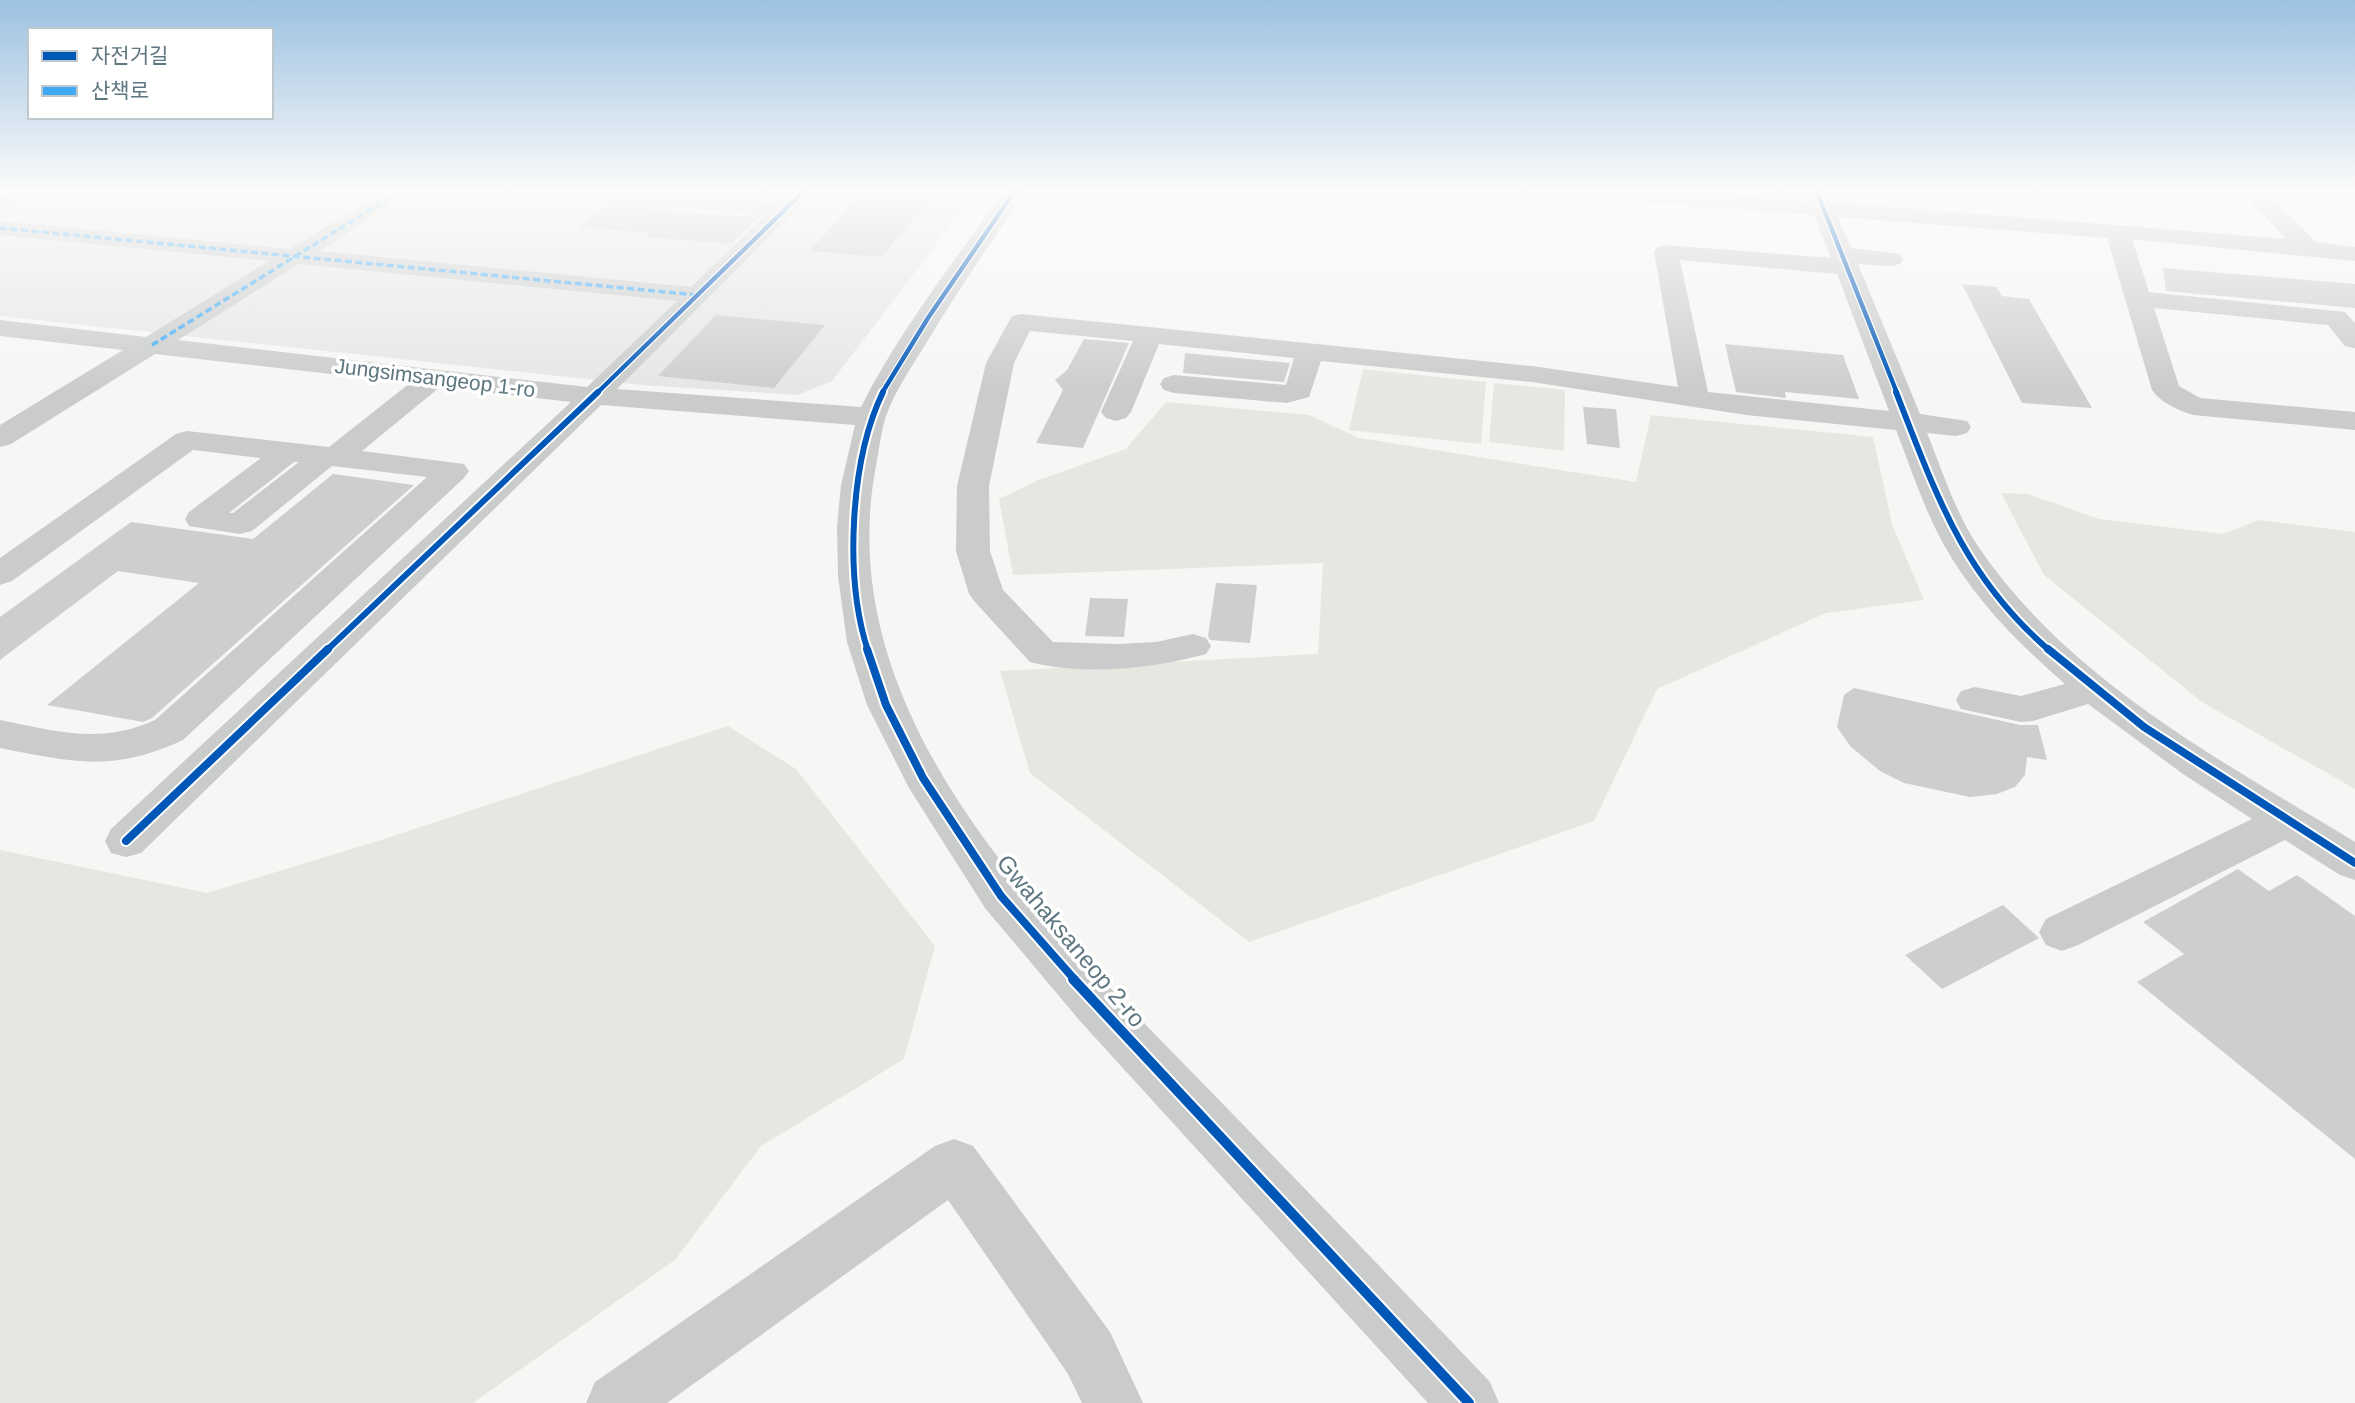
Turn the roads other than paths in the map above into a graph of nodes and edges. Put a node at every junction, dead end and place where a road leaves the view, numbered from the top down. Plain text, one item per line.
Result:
1 (293, 257) edge
2 (310, 257) edge
3 (736, 257) edge
4 (969, 257) edge
5 (1668, 257) edge
6 (1775, 257) edge
7 (1843, 257) edge
8 (2125, 257) edge
9 (1891, 259) dead end
10 (1844, 261) junction
11 (697, 295) junction
12 (2138, 299) junction
13 (0, 328) edge
14 (1149, 335) junction
15 (2355, 340) edge
16 (152, 345) junction
17 (1310, 351) junction
18 (434, 378) junction
19 (1174, 384) dead end
20 (594, 396) junction
21 (1695, 399) junction
22 (1116, 412) dead end
23 (871, 417) junction
24 (1907, 421) junction
25 (2355, 421) edge
26 (1956, 427) dead end
27 (0, 438) edge
28 (289, 452) junction
29 (331, 456) junction
30 (0, 574) edge
31 (1193, 646) dead end
32 (2094, 688) junction
33 (1975, 700) dead end
34 (0, 734) edge
35 (2287, 820) junction
36 (126, 841) dead end
37 (2355, 863) edge
38 (2062, 932) dead end
39 (616, 1403) edge
40 (1113, 1403) edge
41 (1469, 1403) edge

1 - 16 street
2 - 11 street
3 - 11 street
4 - 23 street, Gwahaksaneop 2-ro
5 - 21 street
6 - 10 street
7 - 10 street
8 - 12 street
9 - 10 street
10 - 24 street
11 - 20 street
12 - 15 street
12 - 25 street
13 - 16 street, Jungsimsangeop 1-ro
14 - 17 street
14 - 22 street
14 - 31 street
16 - 18 street, Jungsimsangeop 1-ro
16 - 27 street
17 - 19 street
17 - 21 street
18 - 20 street, Jungsimsangeop 1-ro
18 - 29 street
20 - 23 street, Jungsimsangeop 1-ro
20 - 36 street
21 - 24 street
23 - 41 street, Gwahaksaneop 2-ro
24 - 26 street
24 - 32 street
28 - 29 street
28 - 29 street
28 - 30 street
29 - 34 street
32 - 33 street
32 - 35 street
35 - 37 street
35 - 38 street
39 - 40 street

